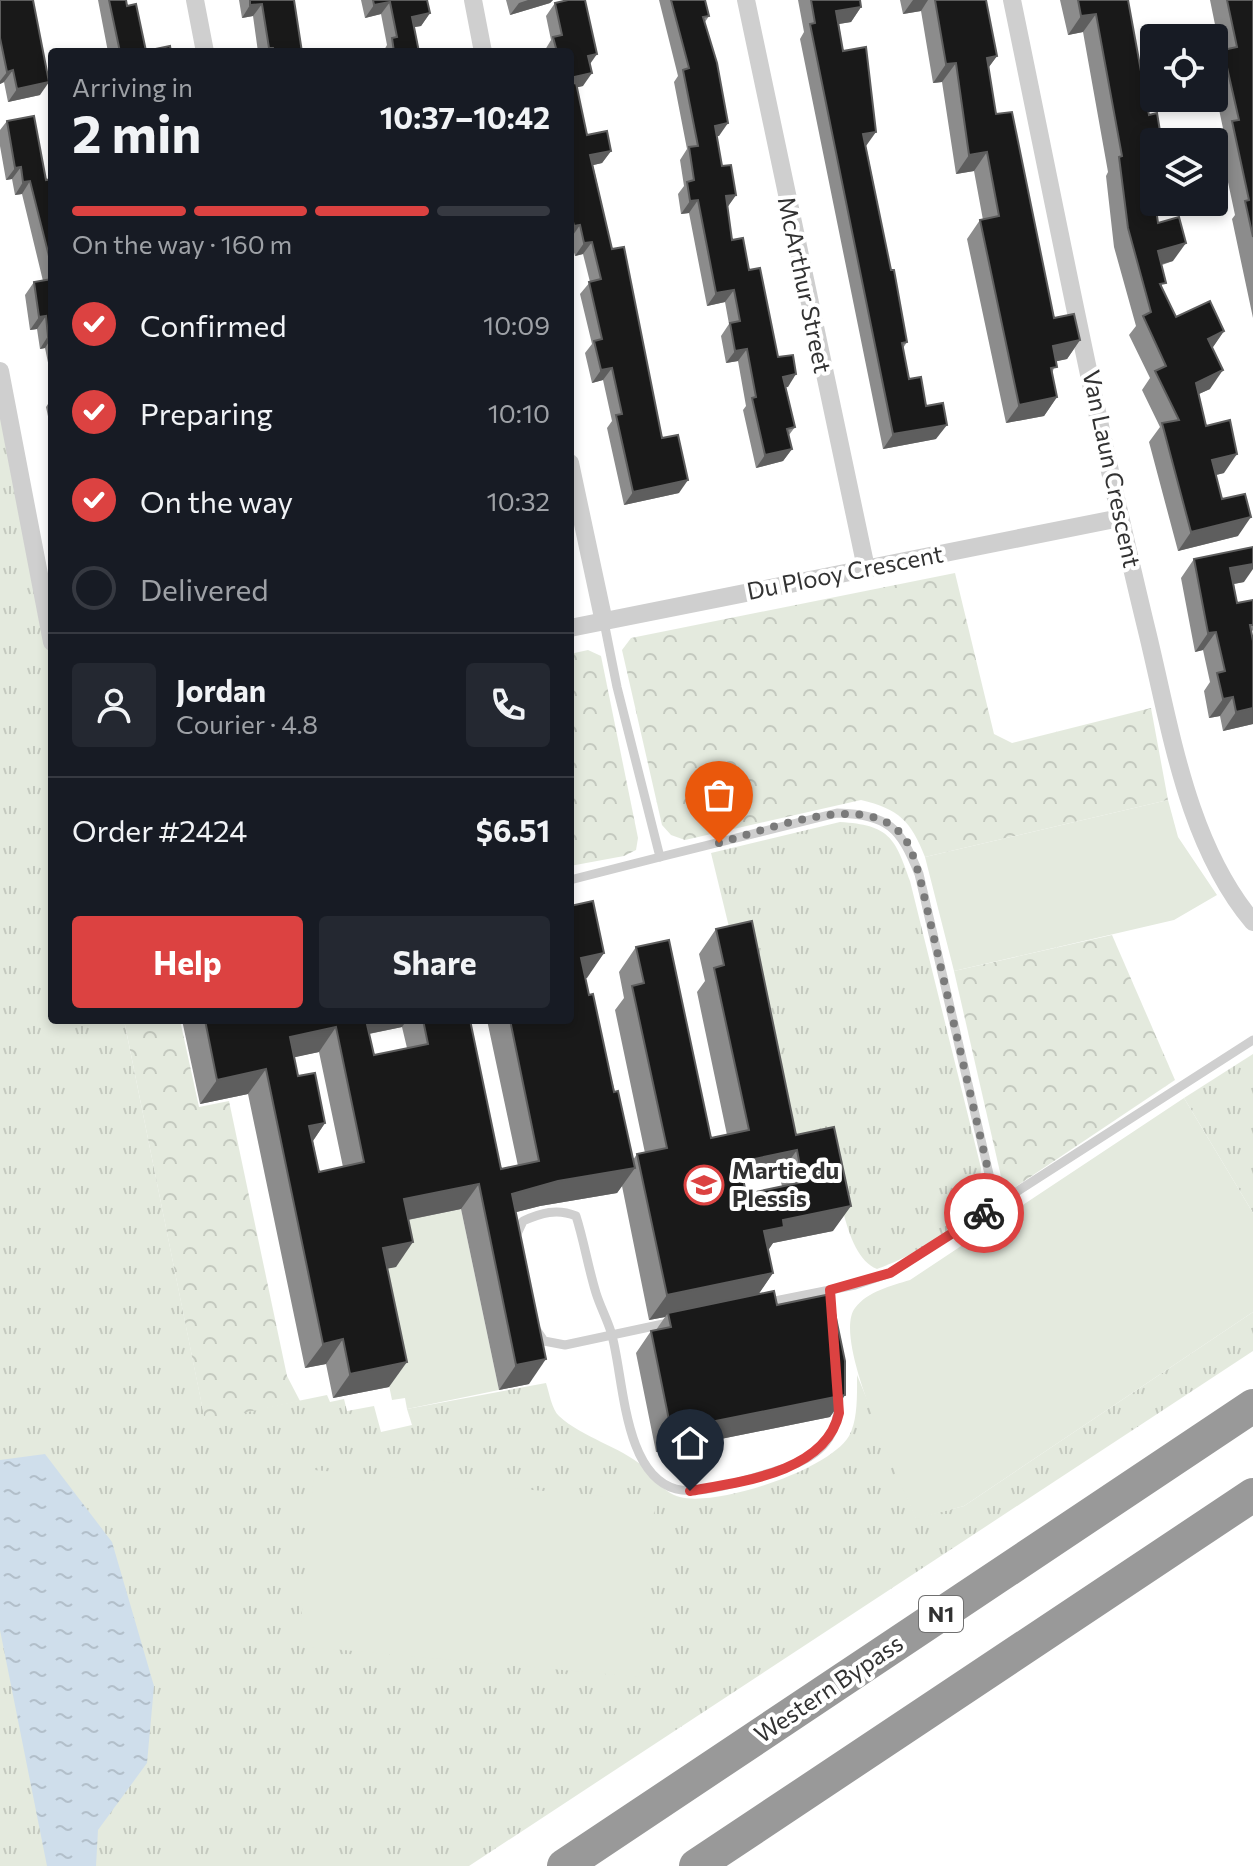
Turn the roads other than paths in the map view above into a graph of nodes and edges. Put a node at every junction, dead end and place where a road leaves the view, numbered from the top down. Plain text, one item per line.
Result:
1 (195, 0) edge
2 (473, 0) edge
3 (746, 0) edge
4 (1012, 0) edge
5 (204, 48) edge
6 (482, 48) edge
7 (0, 371) edge
8 (574, 482) edge
9 (1120, 518) junction
10 (866, 568) junction
11 (48, 621) edge
12 (604, 622) junction
13 (574, 627) edge
14 (660, 857) junction
15 (574, 879) edge
16 (1253, 922) edge
17 (1253, 1040) edge
18 (996, 1204) junction
19 (519, 1249) edge
20 (830, 1290) junction
21 (831, 1305) edge
22 (752, 1306) edge
23 (531, 1310) edge
24 (674, 1322) edge
25 (612, 1335) junction
26 (838, 1380) edge
27 (1253, 1406) edge
28 (1253, 1495) edge
29 (564, 1866) edge
30 (696, 1866) edge

1 - 5 street
2 - 6 street
3 - 10 street, McArthur Street
4 - 9 street, Van Laun Crescent
7 - 11 street
8 - 12 street
9 - 10 street, Du Plooy Crescent
9 - 16 street, Van Laun Crescent
10 - 12 street, Du Plooy Crescent
12 - 13 street, Du Plooy Crescent
12 - 14 lane
14 - 15 lane
14 - 18 lane
17 - 18 lane
18 - 20 lane
19 - 25 lane
20 - 21 lane
20 - 22 lane
23 - 25 lane
24 - 25 lane
25 - 26 lane
27 - 29 highway, Western Bypass / N1
28 - 30 highway

